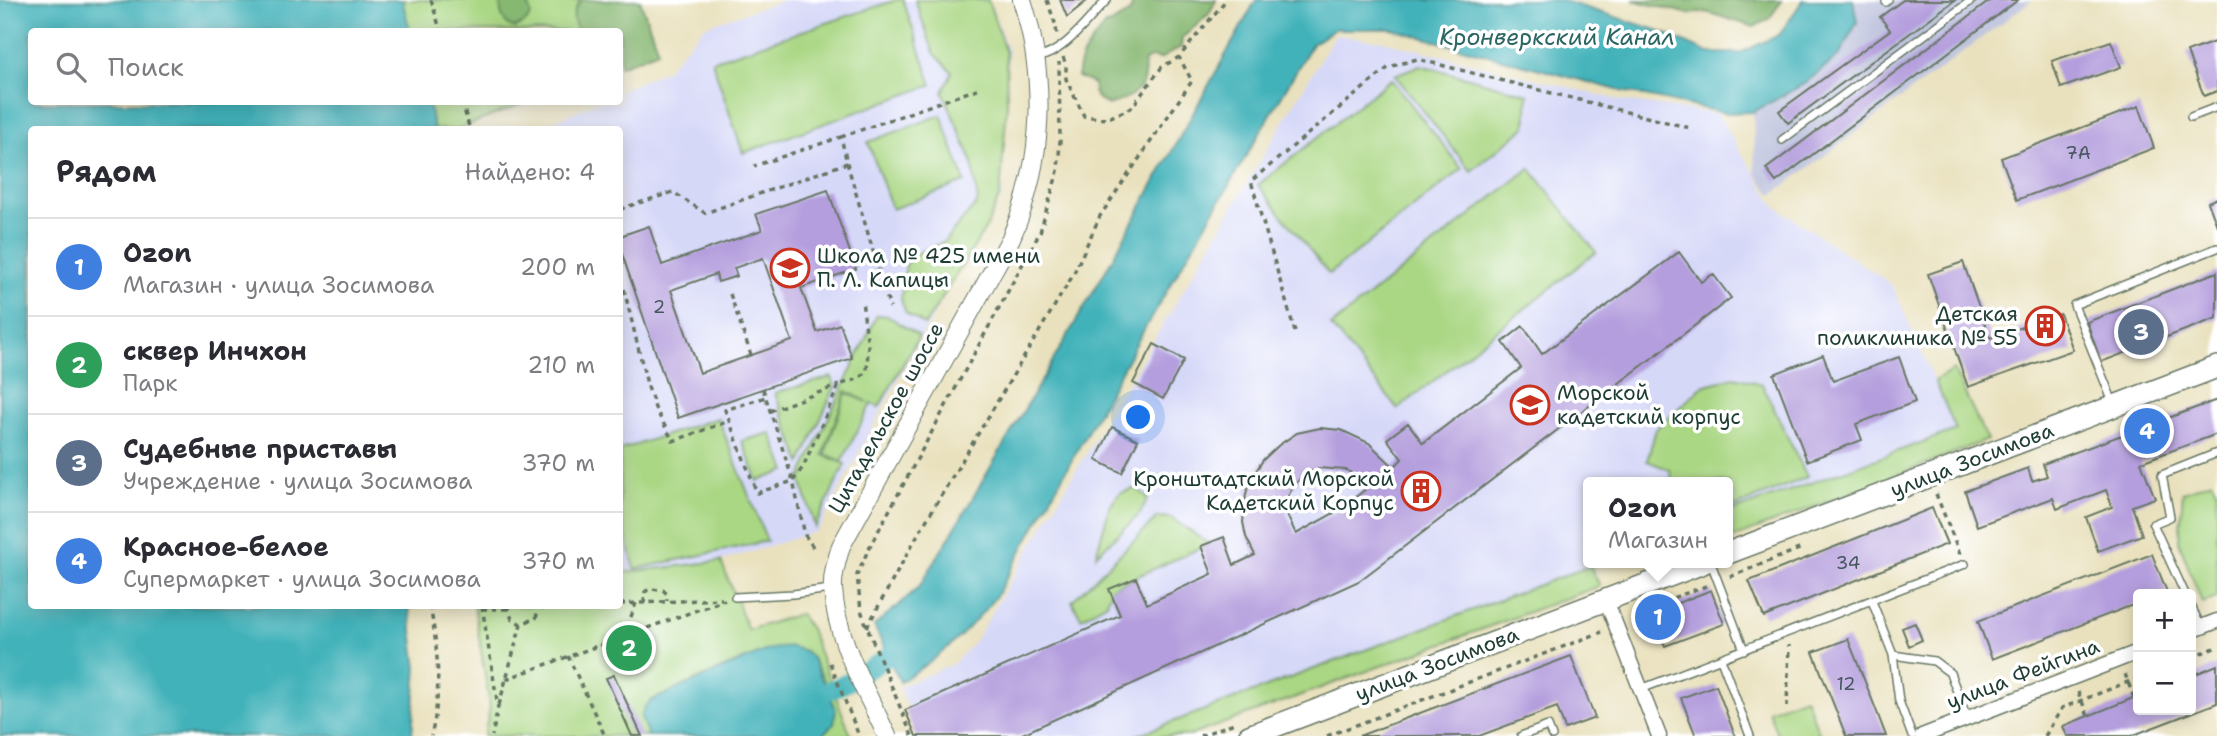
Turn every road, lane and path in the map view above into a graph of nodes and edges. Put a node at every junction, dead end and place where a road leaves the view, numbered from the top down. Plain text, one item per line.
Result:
1 (431, 0) edge
2 (1022, 0) edge
3 (1047, 0) edge
4 (1107, 0) edge
5 (1226, 0) edge
6 (1972, 0) edge
7 (440, 28) edge
8 (1057, 38) dead end
9 (1059, 49) junction
10 (1179, 57) junction
11 (1036, 58) junction
12 (977, 89) dead end
13 (463, 105) edge
14 (2217, 107) edge
15 (2190, 117) dead end
16 (469, 126) edge
17 (1690, 128) dead end
18 (841, 137) junction
19 (1782, 140) dead end
20 (847, 163) junction
21 (754, 166) dead end
22 (623, 208) edge
23 (2217, 248) edge
24 (623, 287) edge
25 (730, 294) dead end
26 (862, 301) dead end
27 (890, 308) dead end
28 (1295, 332) dead end
29 (751, 355) dead end
30 (2217, 368) edge
31 (839, 385) junction
32 (763, 389) dead end
33 (766, 397) junction
34 (2115, 406) junction
35 (770, 411) junction
36 (729, 421) junction
37 (2217, 453) edge
38 (793, 481) junction
39 (1936, 494) dead end
40 (813, 547) dead end
41 (1733, 551) edge
42 (1965, 565) joint
43 (1690, 568) edge
44 (1713, 568) edge
45 (833, 588) junction
46 (2183, 589) edge
47 (731, 598) junction
48 (1606, 600) junction
49 (1872, 601) junction
50 (667, 602) junction
51 (636, 603) junction
52 (644, 603) junction
53 (623, 604) edge
54 (431, 609) edge
55 (482, 609) edge
56 (508, 609) edge
57 (538, 609) edge
58 (2217, 621) edge
59 (521, 624) junction
60 (2196, 629) edge
61 (1605, 630) dead end
62 (1789, 633) junction
63 (625, 636) junction
64 (2217, 647) edge
65 (1744, 650) junction
66 (1893, 654) junction
67 (2133, 654) edge
68 (2196, 655) edge
69 (568, 656) junction
70 (1721, 659) junction
71 (2119, 659) junction
72 (830, 663) dead end
73 (2073, 678) junction
74 (506, 679) junction
75 (2133, 680) edge
76 (2128, 682) junction
77 (1641, 689) junction
78 (2133, 695) edge
79 (2081, 700) junction
80 (498, 707) junction
81 (1787, 707) dead end
82 (2088, 716) dead end
83 (1968, 719) junction
84 (431, 736) edge
85 (492, 736) edge
86 (605, 736) edge
87 (859, 736) edge
88 (887, 736) edge
89 (912, 736) edge
90 (1249, 736) edge
91 (1327, 736) edge
92 (1521, 736) edge
93 (1552, 736) edge
94 (1659, 736) edge
95 (1750, 736) edge
96 (1912, 736) edge
97 (1922, 736) edge
98 (2045, 736) edge

1 - 7 path
2 - 11 street, Цитадельское шоссе
3 - 8 path
4 - 9 lane
5 - 10 path
6 - 19 lane
9 - 10 path
9 - 11 lane
10 - 89 path
11 - 45 street, Цитадельское шоссе
12 - 18 path
13 - 16 path
14 - 15 lane
17 - 28 path
18 - 20 path
18 - 21 path
20 - 22 path
20 - 27 path
23 - 34 lane
24 - 36 path
25 - 29 path
26 - 31 path
30 - 34 main road, улица Зосимова
31 - 35 path
31 - 38 path
32 - 33 path
33 - 35 path
33 - 36 path
34 - 41 main road, улица Зосимова
35 - 38 path
36 - 38 path
37 - 46 lane
38 - 40 path
39 - 42 path
42 - 49 lane
43 - 48 main road, улица Зосимова
44 - 65 lane
45 - 47 lane
45 - 88 street, Цитадельское шоссе
47 - 50 path
47 - 63 path
48 - 77 street
48 - 90 main road, улица Зосимова
49 - 62 lane
49 - 66 lane
50 - 52 path
50 - 52 path
51 - 52 path
51 - 53 path
51 - 63 path
54 - 84 path
55 - 80 path
56 - 59 path
57 - 59 path
58 - 60 street
59 - 74 path
61 - 91 path
62 - 65 lane
62 - 81 path
63 - 69 path
64 - 68 path
65 - 70 lane
66 - 83 lane
66 - 96 lane
67 - 71 street, улица Фейгина
69 - 74 path
69 - 86 path
70 - 77 lane
70 - 95 lane
71 - 73 street, улица Фейгина
71 - 76 path
72 - 87 path
73 - 79 path
73 - 83 street, улица Фейгина
74 - 80 path
75 - 76 path
76 - 78 path
76 - 79 path
77 - 94 street
79 - 82 path
79 - 98 path
80 - 85 path
83 - 97 street, улица Фейгина
92 - 93 lane

